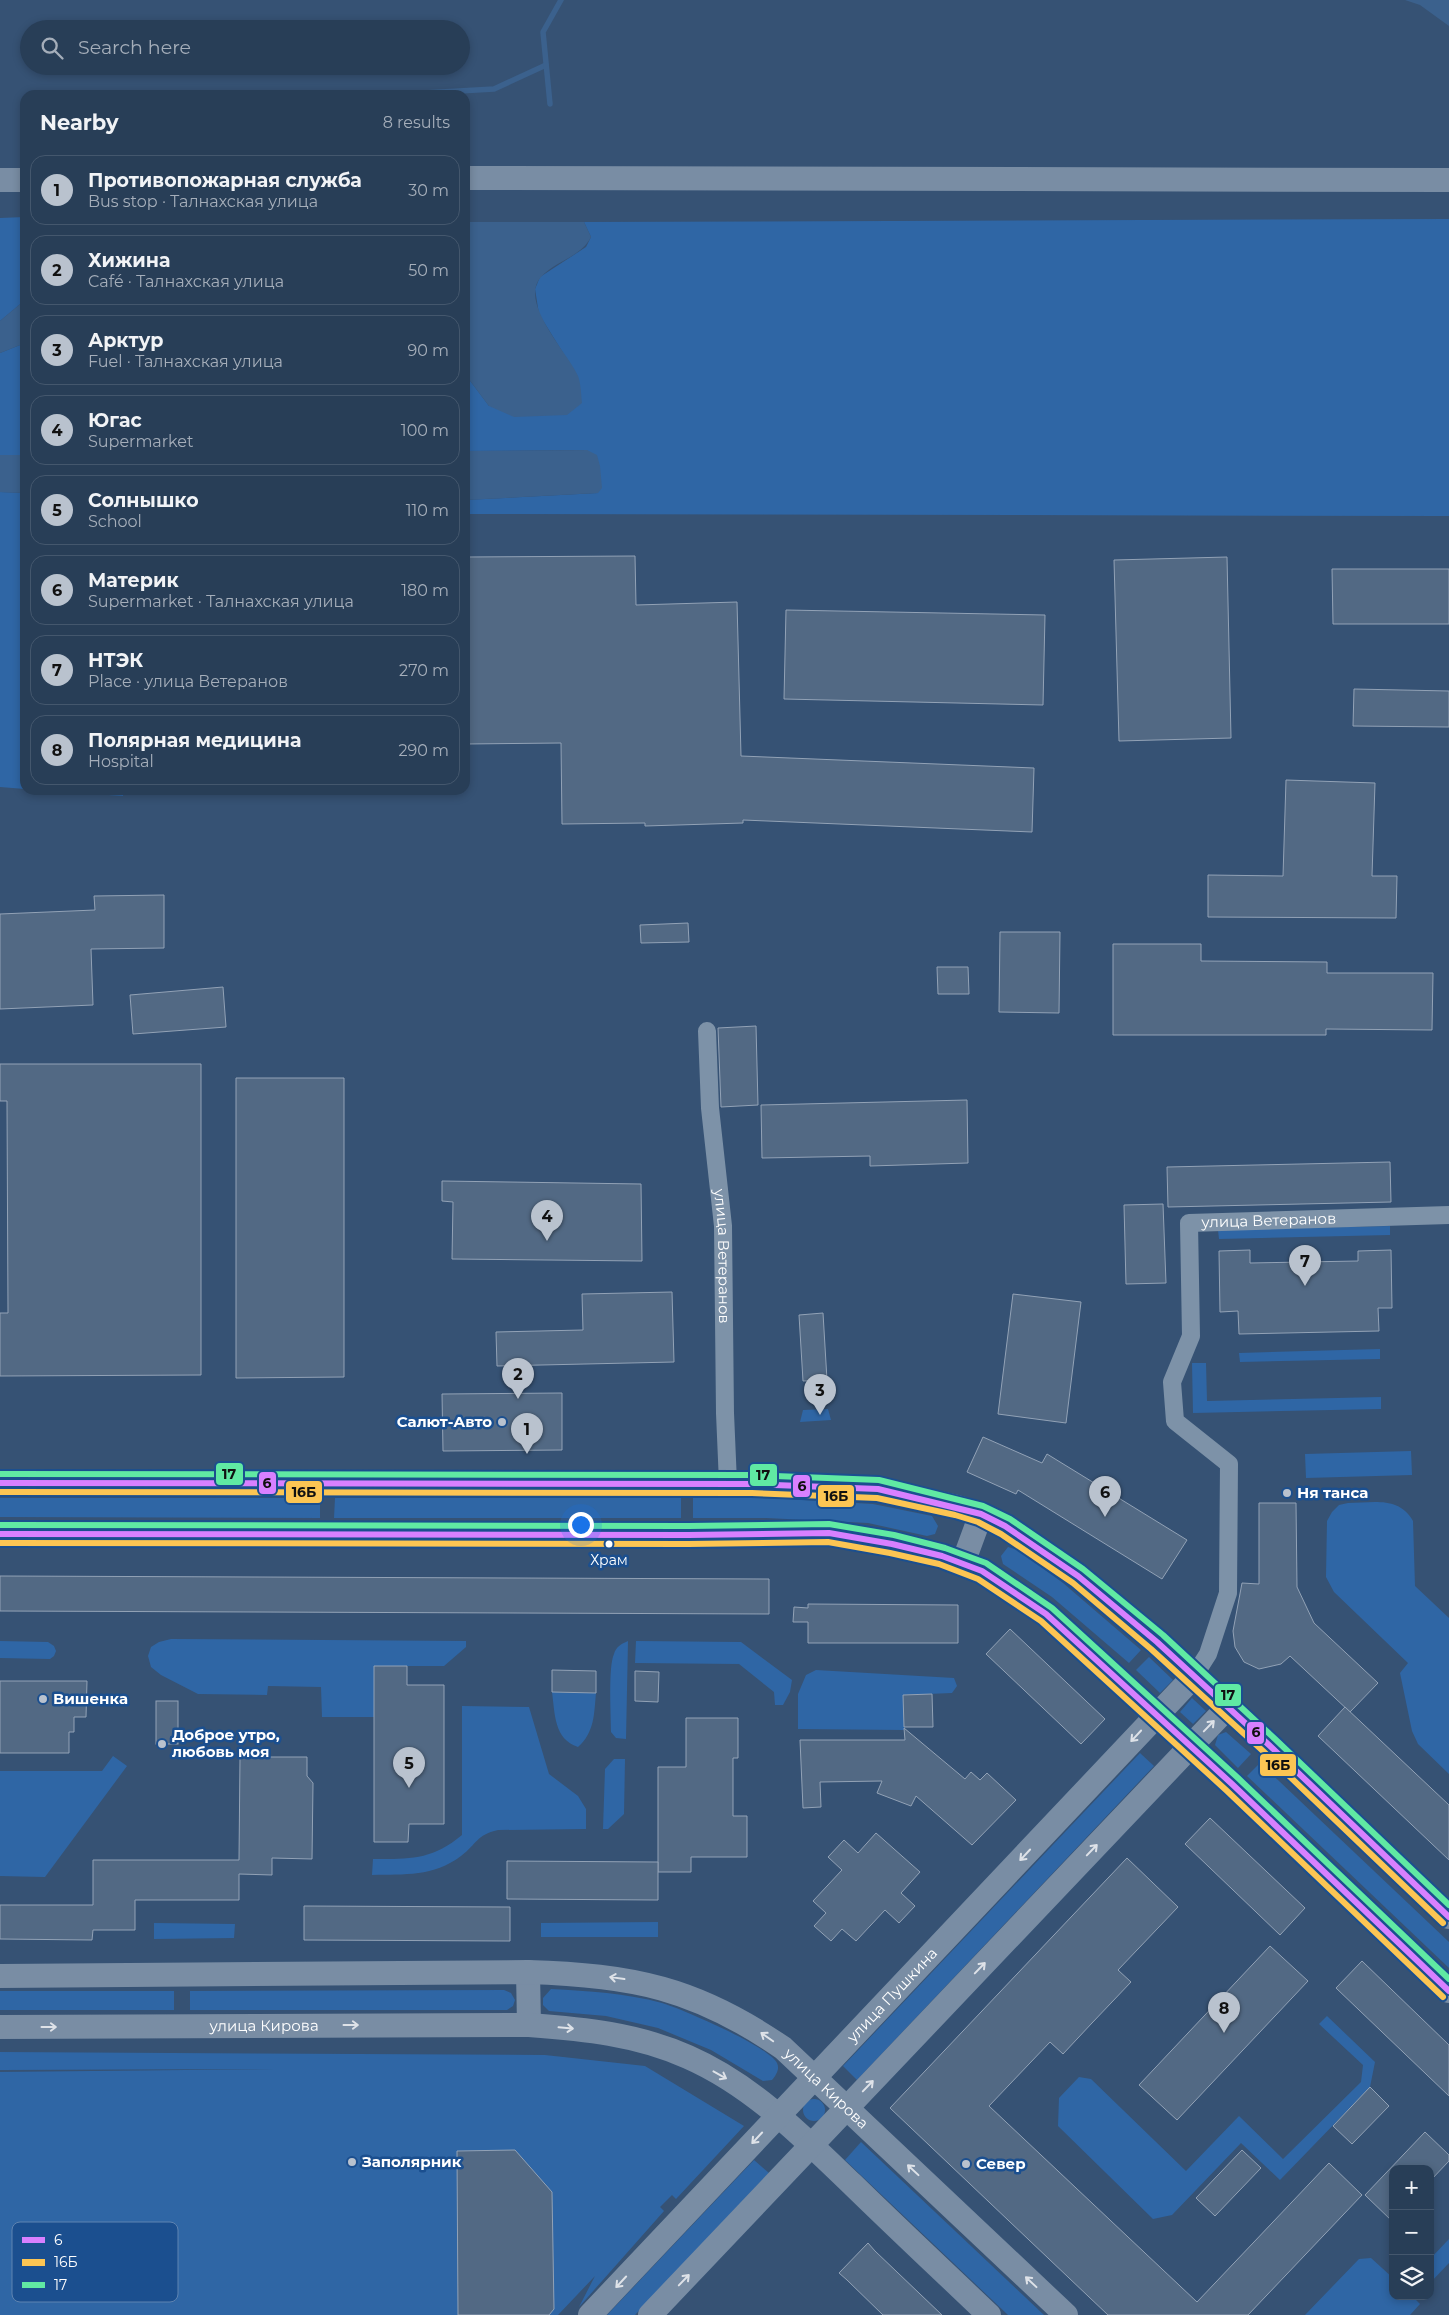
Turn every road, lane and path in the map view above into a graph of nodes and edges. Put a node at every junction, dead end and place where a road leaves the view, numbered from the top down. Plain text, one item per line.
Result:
1 (470, 178) edge
2 (0, 180) edge
3 (20, 180) edge
4 (1449, 180) edge
5 (707, 1031) dead end
6 (1449, 1215) edge
7 (0, 1483) edge
8 (728, 1483) junction
9 (981, 1514) junction
10 (0, 1534) edge
11 (963, 1563) junction
12 (1194, 1676) junction
13 (1228, 1707) junction
14 (1157, 1714) junction
15 (1191, 1746) junction
16 (1449, 1916) edge
17 (528, 1972) junction
18 (0, 1976) edge
19 (1449, 1991) edge
20 (529, 2025) junction
21 (0, 2027) edge
22 (814, 2077) junction
23 (847, 2108) junction
24 (779, 2115) junction
25 (811, 2145) junction
26 (590, 2315) edge
27 (650, 2315) edge
28 (989, 2315) edge
29 (1066, 2315) edge

1 - 4 street
2 - 3 street
5 - 8 street, улица Ветеранов
6 - 12 street, улица Ветеранов
7 - 8 street
8 - 9 street
9 - 11 street
9 - 12 street
10 - 11 street
11 - 14 street
12 - 13 street
12 - 14 street, улица Пушкина
15 -> 13 street
13 - 16 street
14 - 15 street
14 -> 22 street, улица Пушкина
15 - 19 street
23 -> 15 street
17 - 18 street, улица Кирова
17 - 20 street
22 -> 17 street, улица Кирова
21 -> 20 street, улица Кирова
20 -> 24 street, улица Кирова
22 - 23 street, улица Кирова
22 - 24 street, улица Пушкина
23 - 25 street
29 -> 23 street, улица Кирова
24 - 25 street, улица Кирова
24 -> 26 street, улица Пушкина
27 -> 25 street
25 - 28 street, улица Кирова

